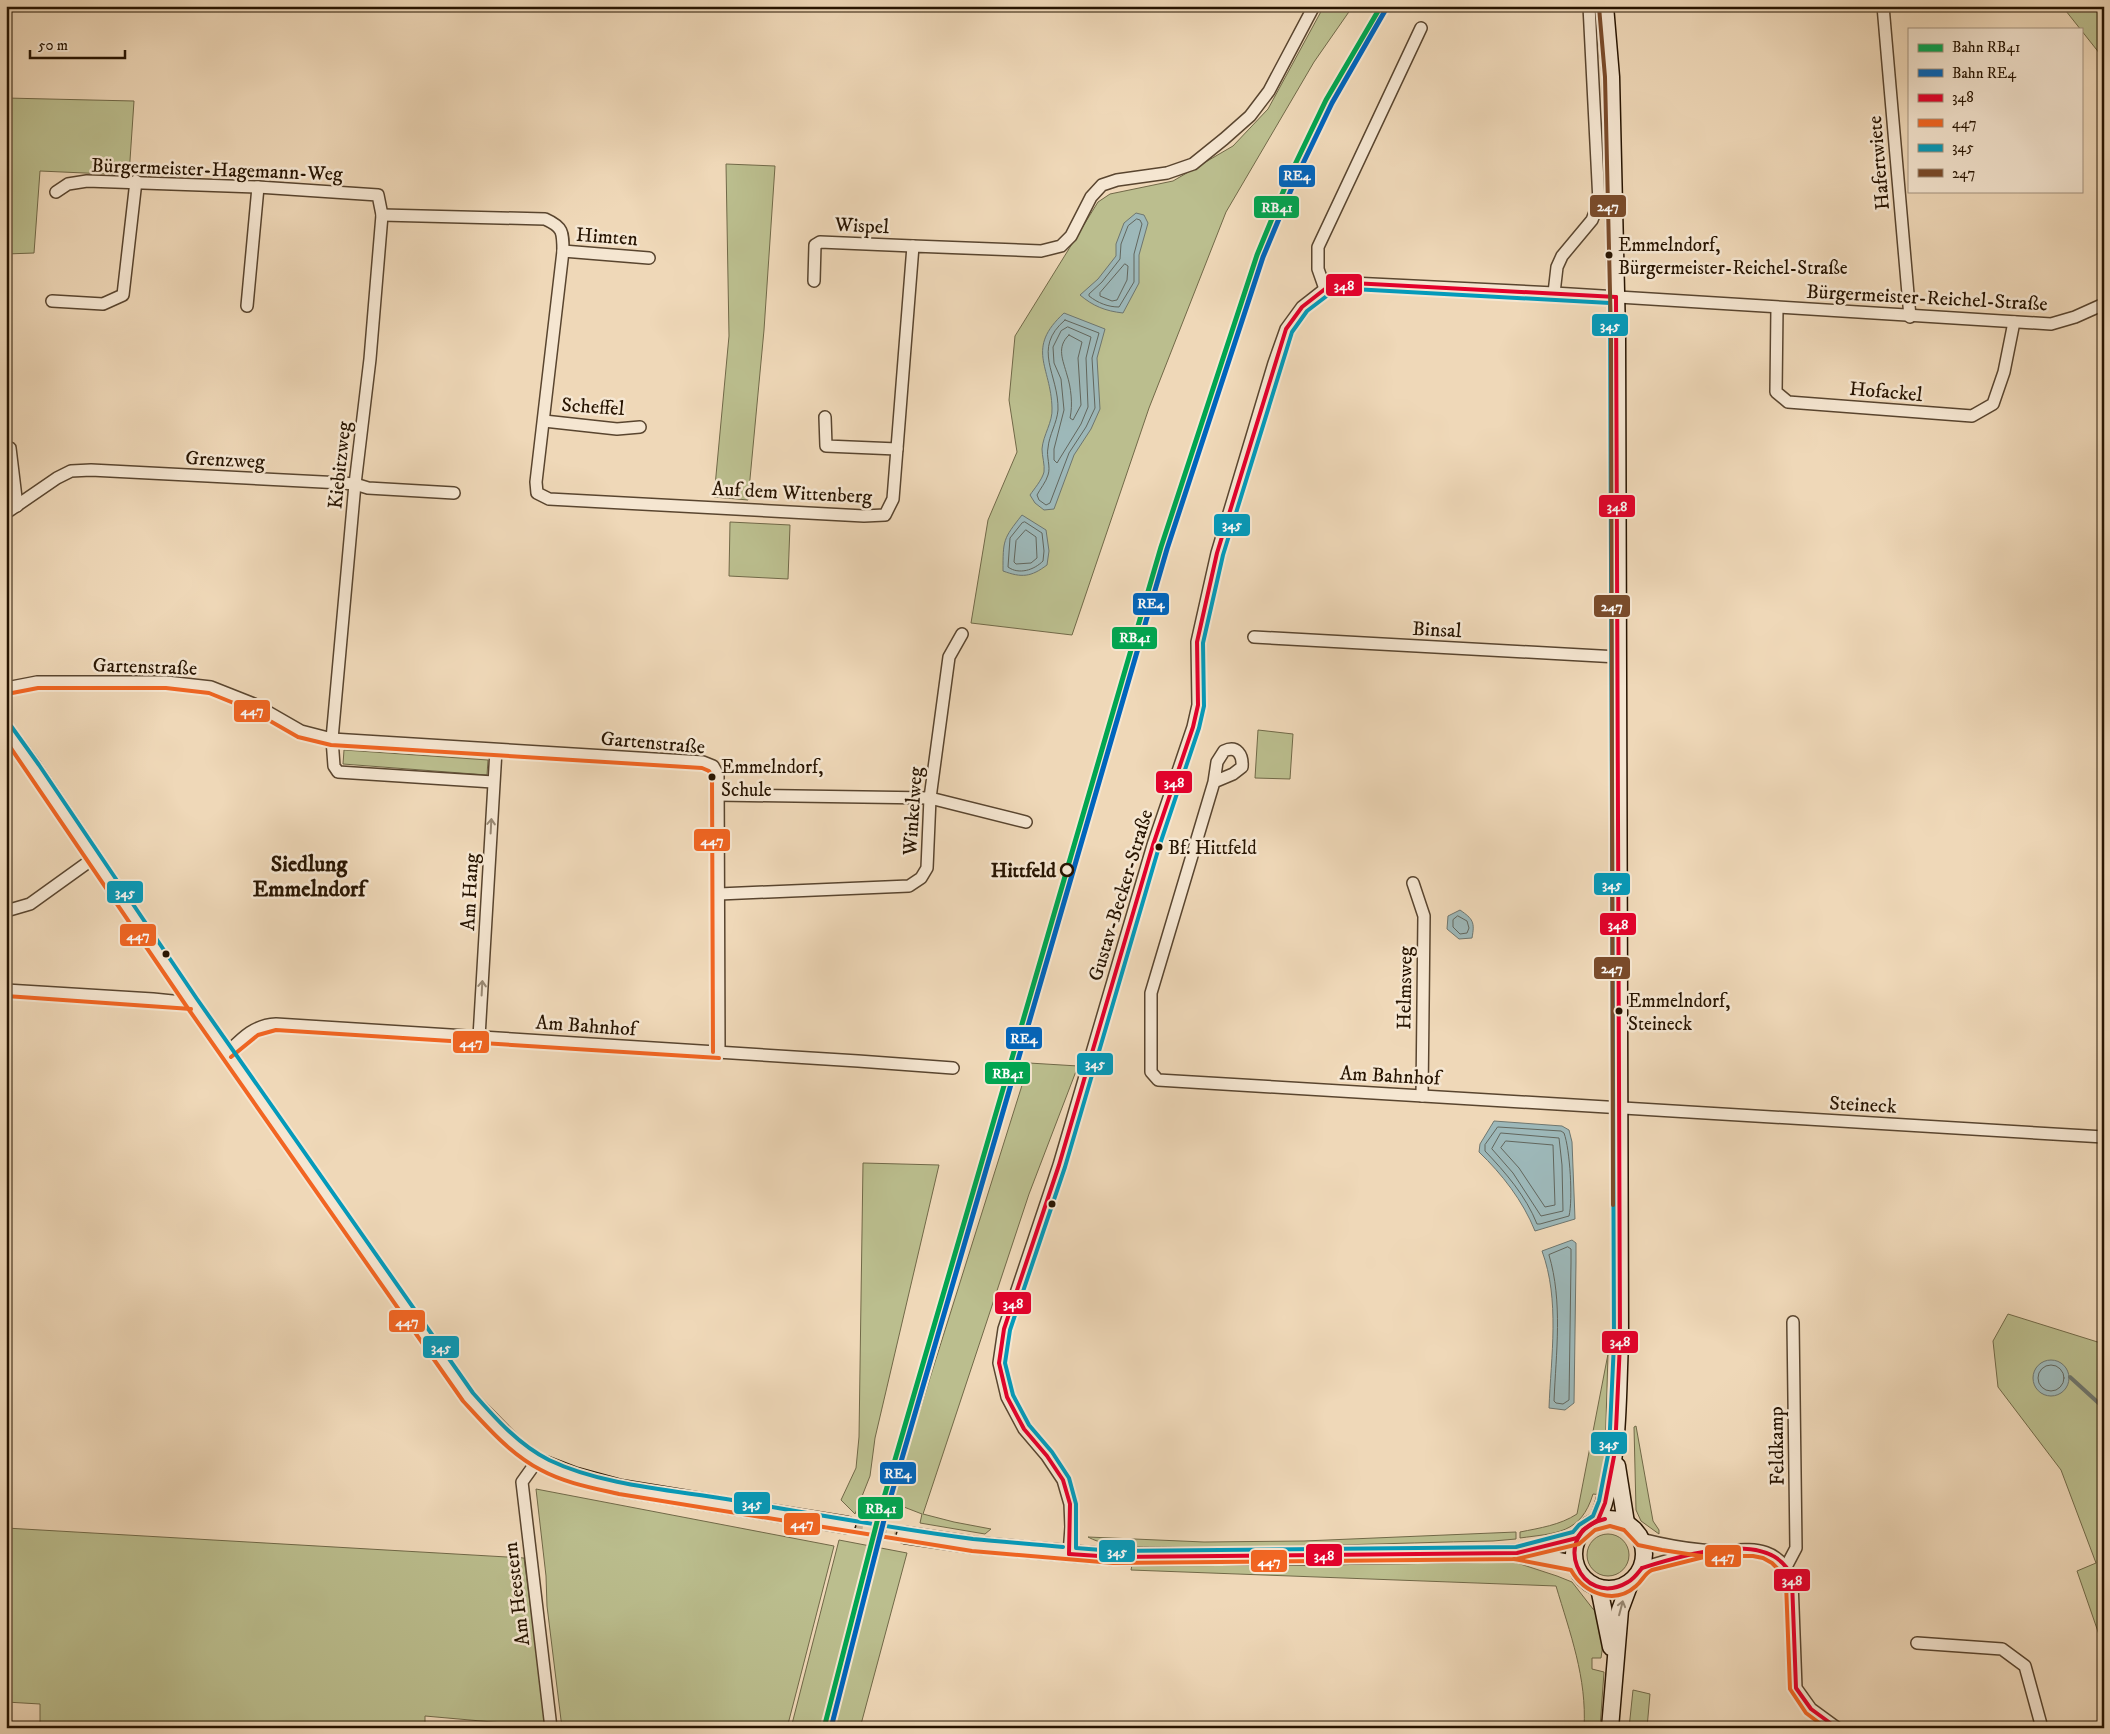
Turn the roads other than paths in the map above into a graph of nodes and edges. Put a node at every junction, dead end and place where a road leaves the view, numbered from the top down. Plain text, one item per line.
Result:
1 (1314, 6) edge
2 (1589, 6) edge
3 (1605, 6) edge
4 (1883, 6) edge
5 (1421, 28) dead end
6 (136, 181) junction
7 (258, 187) junction
8 (56, 192) dead end
9 (378, 195) joint
10 (382, 215) junction
11 (913, 246) junction
12 (563, 251) junction
13 (649, 258) dead end
14 (814, 281) dead end
15 (1325, 289) junction
16 (1554, 293) junction
17 (1616, 298) junction
18 (52, 301) dead end
19 (2104, 304) edge
20 (247, 306) dead end
21 (1777, 308) junction
22 (1910, 317) junction
23 (2014, 322) junction
24 (825, 417) dead end
25 (544, 421) junction
26 (640, 427) dead end
27 (10, 448) dead end
28 (897, 449) junction
29 (354, 484) junction
30 (454, 493) dead end
31 (17, 506) junction
32 (6, 513) edge
33 (962, 634) dead end
34 (1254, 637) dead end
35 (1618, 657) junction
36 (6, 688) edge
37 (6, 730) edge
38 (332, 739) junction
39 (496, 750) junction
40 (493, 782) junction
41 (1214, 782) dead end
42 (718, 795) junction
43 (930, 798) junction
44 (1026, 822) dead end
45 (94, 858) junction
46 (1413, 883) dead end
47 (718, 894) junction
48 (6, 911) edge
49 (6, 990) edge
50 (192, 1003) junction
51 (479, 1037) junction
52 (719, 1052) junction
53 (227, 1053) junction
54 (953, 1068) dead end
55 (1422, 1096) junction
56 (1619, 1108) junction
57 (2104, 1137) edge
58 (1792, 1322) dead end
59 (1615, 1451) junction
60 (538, 1461) junction
61 (1598, 1520) junction
62 (1626, 1524) junction
63 (847, 1525) tunnel mouth
64 (905, 1535) tunnel mouth
65 (1577, 1538) junction
66 (1641, 1539) junction
67 (1704, 1551) junction
68 (1517, 1553) junction
69 (1069, 1554) junction
70 (1575, 1564) junction
71 (1786, 1567) junction
72 (1642, 1568) junction
73 (1630, 1582) junction
74 (1598, 1588) junction
75 (1917, 1643) dead end
76 (1614, 1670) junction
77 (550, 1728) edge
78 (1610, 1728) edge
79 (1837, 1728) edge
80 (2042, 1728) edge

1 - 11 street
2 - 16 street
3 - 17 main road
4 - 22 street, Hafertwiete
5 - 15 street
6 - 7 street, Bürgermeister-Hagemann-Weg
6 - 8 street, Bürgermeister-Hagemann-Weg
6 - 18 street
7 - 9 street, Bürgermeister-Hagemann-Weg
7 - 20 street
9 - 10 street, Kiebitzweg
10 - 12 street, Auf dem Wittenberg
10 - 29 street, Kiebitzweg
11 - 14 street, Wispel
11 - 28 street, Auf dem Wittenberg
12 - 13 street, Himten
12 - 25 street, Auf dem Wittenberg
15 - 16 street, Bürgermeister-Reichel-Straße
15 - 69 street, Gustav-Becker-Straße
16 - 17 street, Bürgermeister-Reichel-Straße
17 - 21 street, Bürgermeister-Reichel-Straße
17 - 35 main road
19 - 23 street, Bürgermeister-Reichel-Straße
21 - 22 street, Bürgermeister-Reichel-Straße
21 - 23 street, Hofackel
22 - 23 street, Bürgermeister-Reichel-Straße
24 - 28 street
25 - 26 street, Scheffel
25 - 28 street, Auf dem Wittenberg
27 - 31 street
29 - 30 street, Grenzweg
29 - 31 street, Grenzweg
29 - 38 street, Kiebitzweg
31 - 32 street, Grenzweg
33 - 43 street, Winkelweg
34 - 35 street, Binsal
35 - 56 main road
36 - 38 street, Gartenstraße
37 - 45 main road
38 - 39 street, Gartenstraße
38 - 40 street
39 - 40 street, Am Hang
39 - 42 street, Gartenstraße
51 -> 40 street, Am Hang
41 - 55 street, Am Bahnhof
42 - 43 street
42 - 47 street, Gartenstraße
43 - 44 street
43 - 47 street, Winkelweg
45 - 48 street
45 - 50 main road
46 - 55 street, Helmsweg
47 - 52 street, Gartenstraße
49 - 50 street
50 - 53 main road
51 - 52 street, Am Bahnhof
51 - 53 street, Am Bahnhof
52 - 54 street, Am Bahnhof
53 - 60 main road
55 - 56 street, Am Bahnhof
56 - 57 street, Steineck
56 - 59 main road
58 - 71 street, Feldkamp
59 - 61 main road
59 - 62 main road
60 - 63 main road
60 - 77 street, Am Heestern
61 - 62 main road
61 - 65 main road
62 - 66 main road
64 - 69 main road
65 - 68 main road
65 - 70 main road
66 - 67 street
66 - 72 main road
67 - 71 street
67 - 72 street
68 - 69 main road
68 - 70 main road
70 - 74 main road
71 - 79 street
72 - 73 main road
73 - 74 main road
76 -> 73 main road
74 - 76 main road
75 - 80 street
76 - 78 main road

